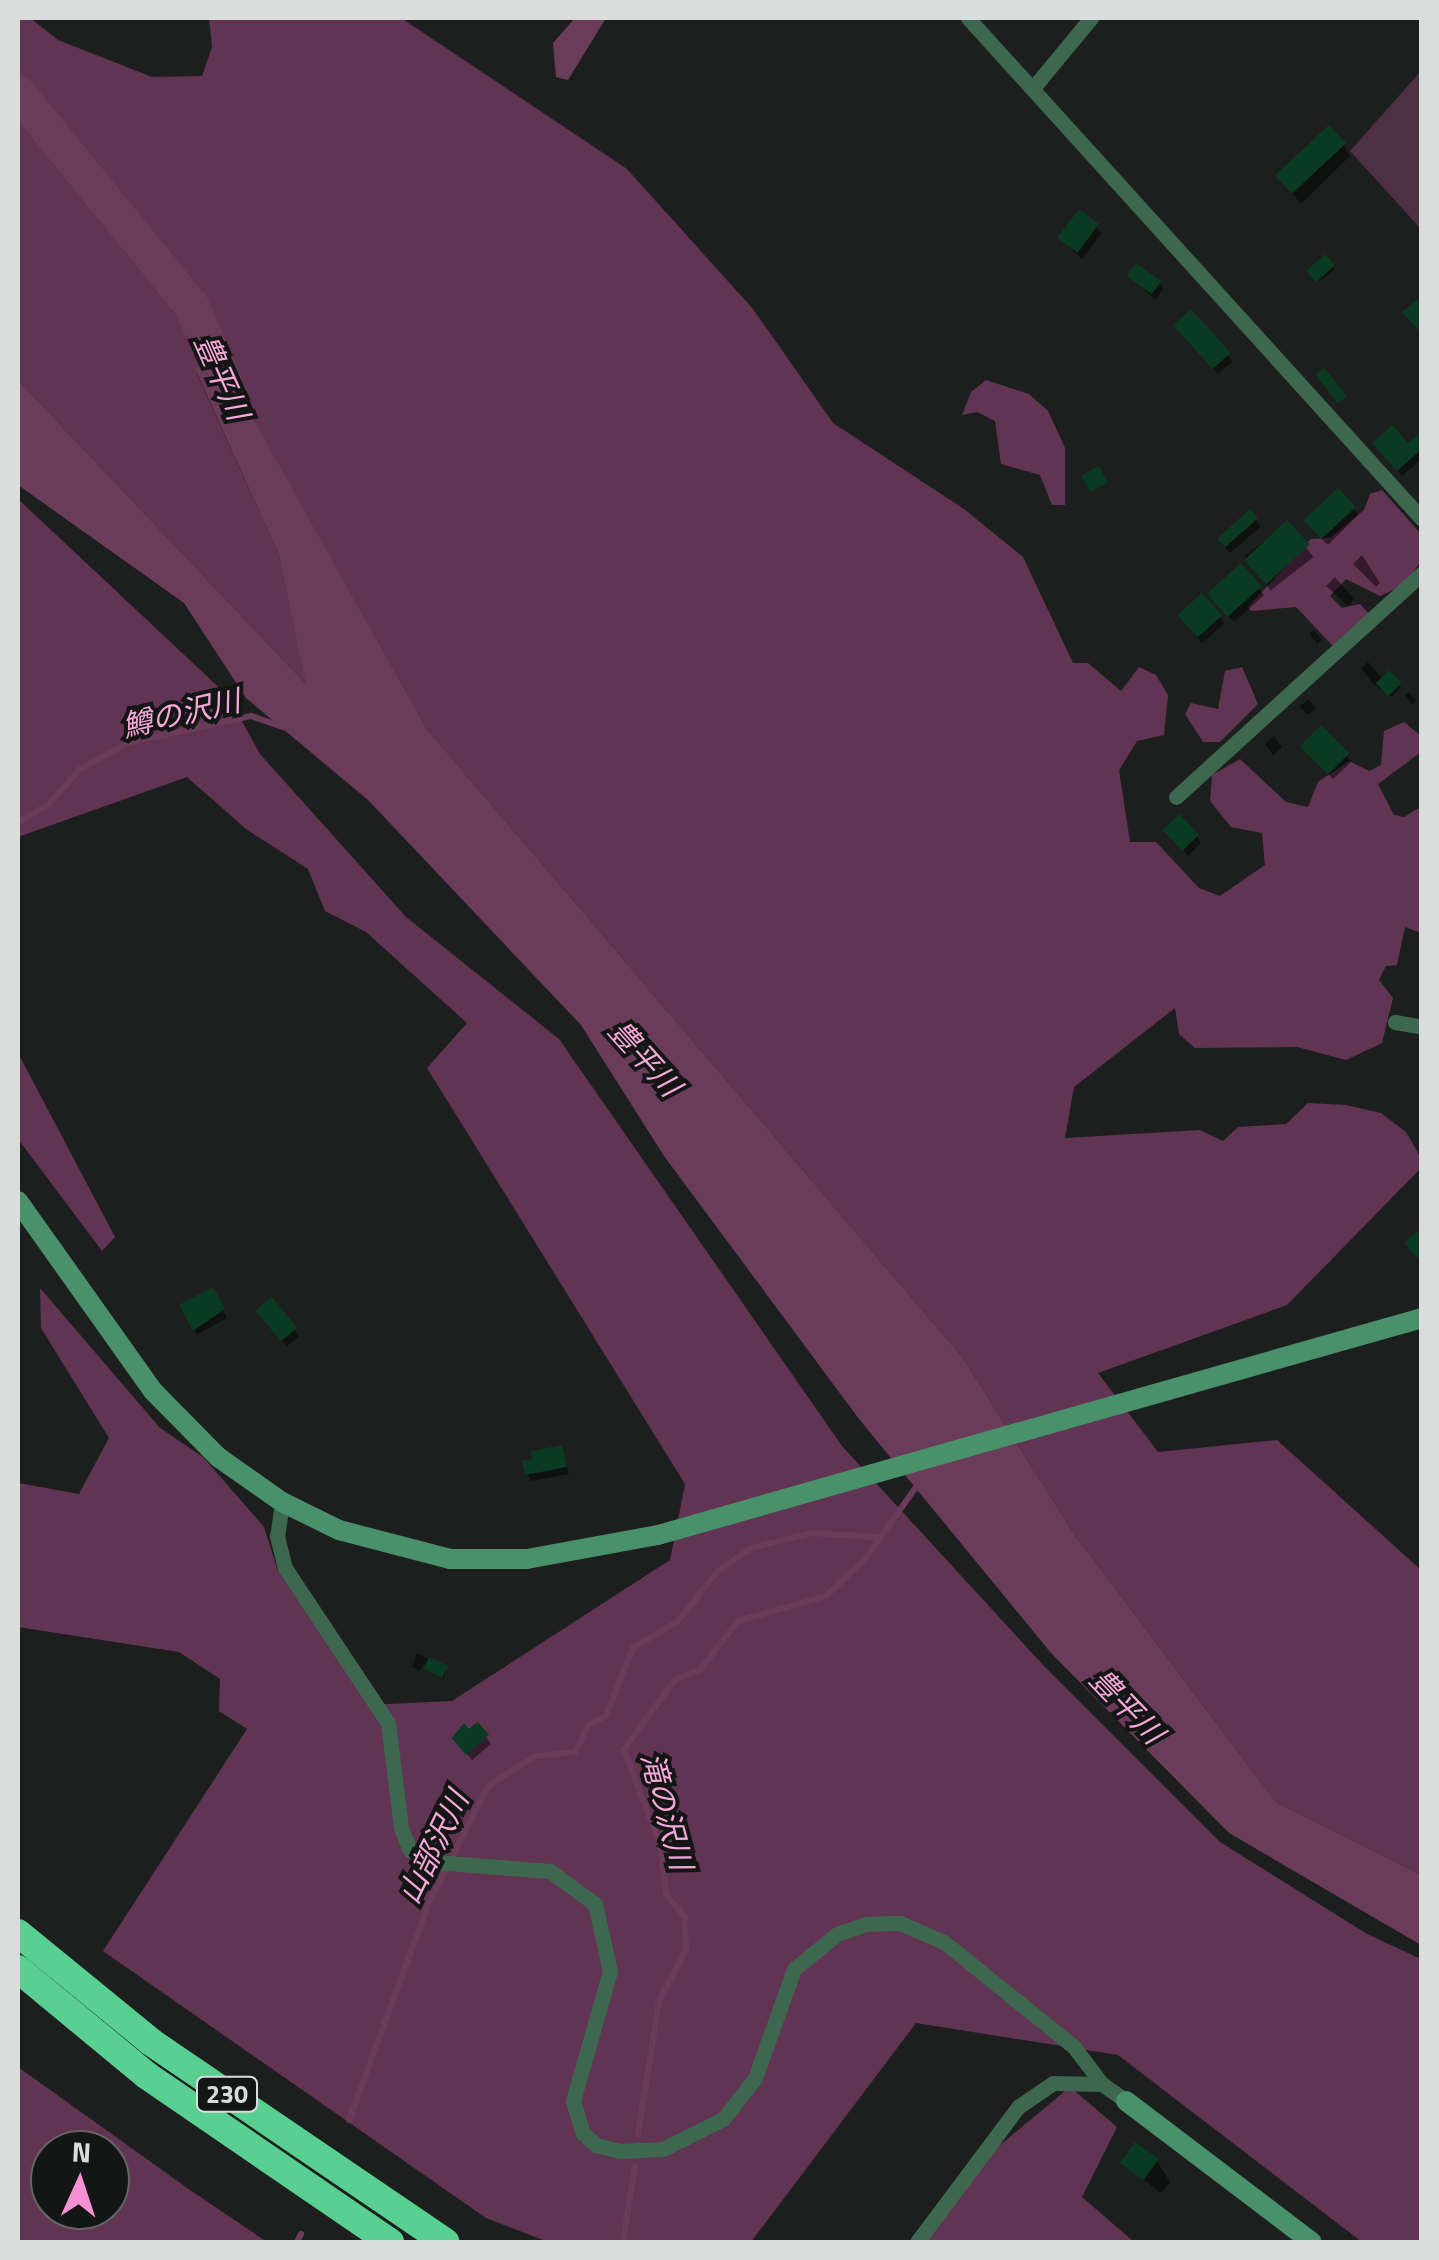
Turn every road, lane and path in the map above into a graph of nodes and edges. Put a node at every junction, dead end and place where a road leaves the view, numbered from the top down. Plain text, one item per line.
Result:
1 (968, 18) edge
2 (1092, 18) edge
3 (1033, 88) junction
4 (1422, 519) edge
5 (1422, 573) edge
6 (1176, 796) dead end
7 (1395, 1022) dead end
8 (1422, 1027) edge
9 (18, 1201) edge
10 (1422, 1318) edge
11 (282, 1502) junction
12 (18, 1934) edge
13 (18, 1970) edge
14 (1102, 2084) junction
15 (1126, 2100) joint
16 (390, 2242) edge
17 (445, 2242) edge
18 (917, 2242) edge
19 (1312, 2242) edge

1 - 3 street
2 - 3 street
3 - 4 street
5 - 6 street
7 - 8 street
9 - 11 street
10 - 11 street
11 - 14 street
12 - 17 highway, 230
13 - 16 highway, 230
14 - 15 street
14 - 18 street
15 - 19 street

